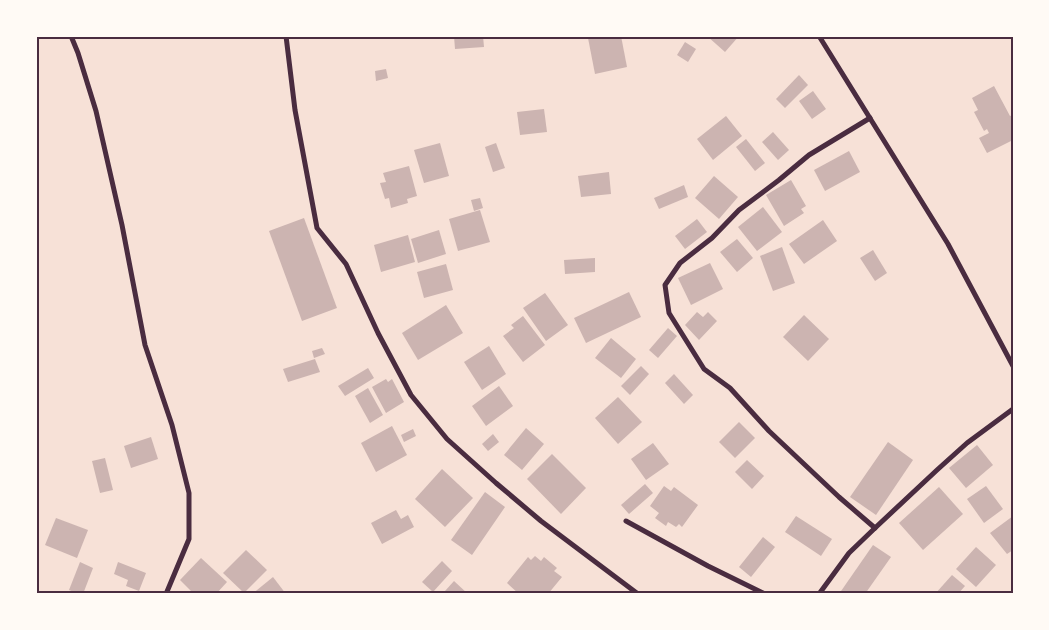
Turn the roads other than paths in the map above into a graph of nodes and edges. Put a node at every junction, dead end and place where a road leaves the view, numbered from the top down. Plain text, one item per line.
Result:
1 (70, 36) edge
2 (286, 36) edge
3 (819, 36) edge
4 (870, 118) junction
5 (1013, 366) edge
6 (1013, 409) edge
7 (626, 521) dead end
8 (875, 528) junction
9 (166, 594) edge
10 (638, 594) edge
11 (765, 594) edge
12 (819, 594) edge

1 - 9 street
2 - 10 street
3 - 4 street
4 - 5 street
4 - 8 street
6 - 8 street
7 - 11 street
8 - 12 street

